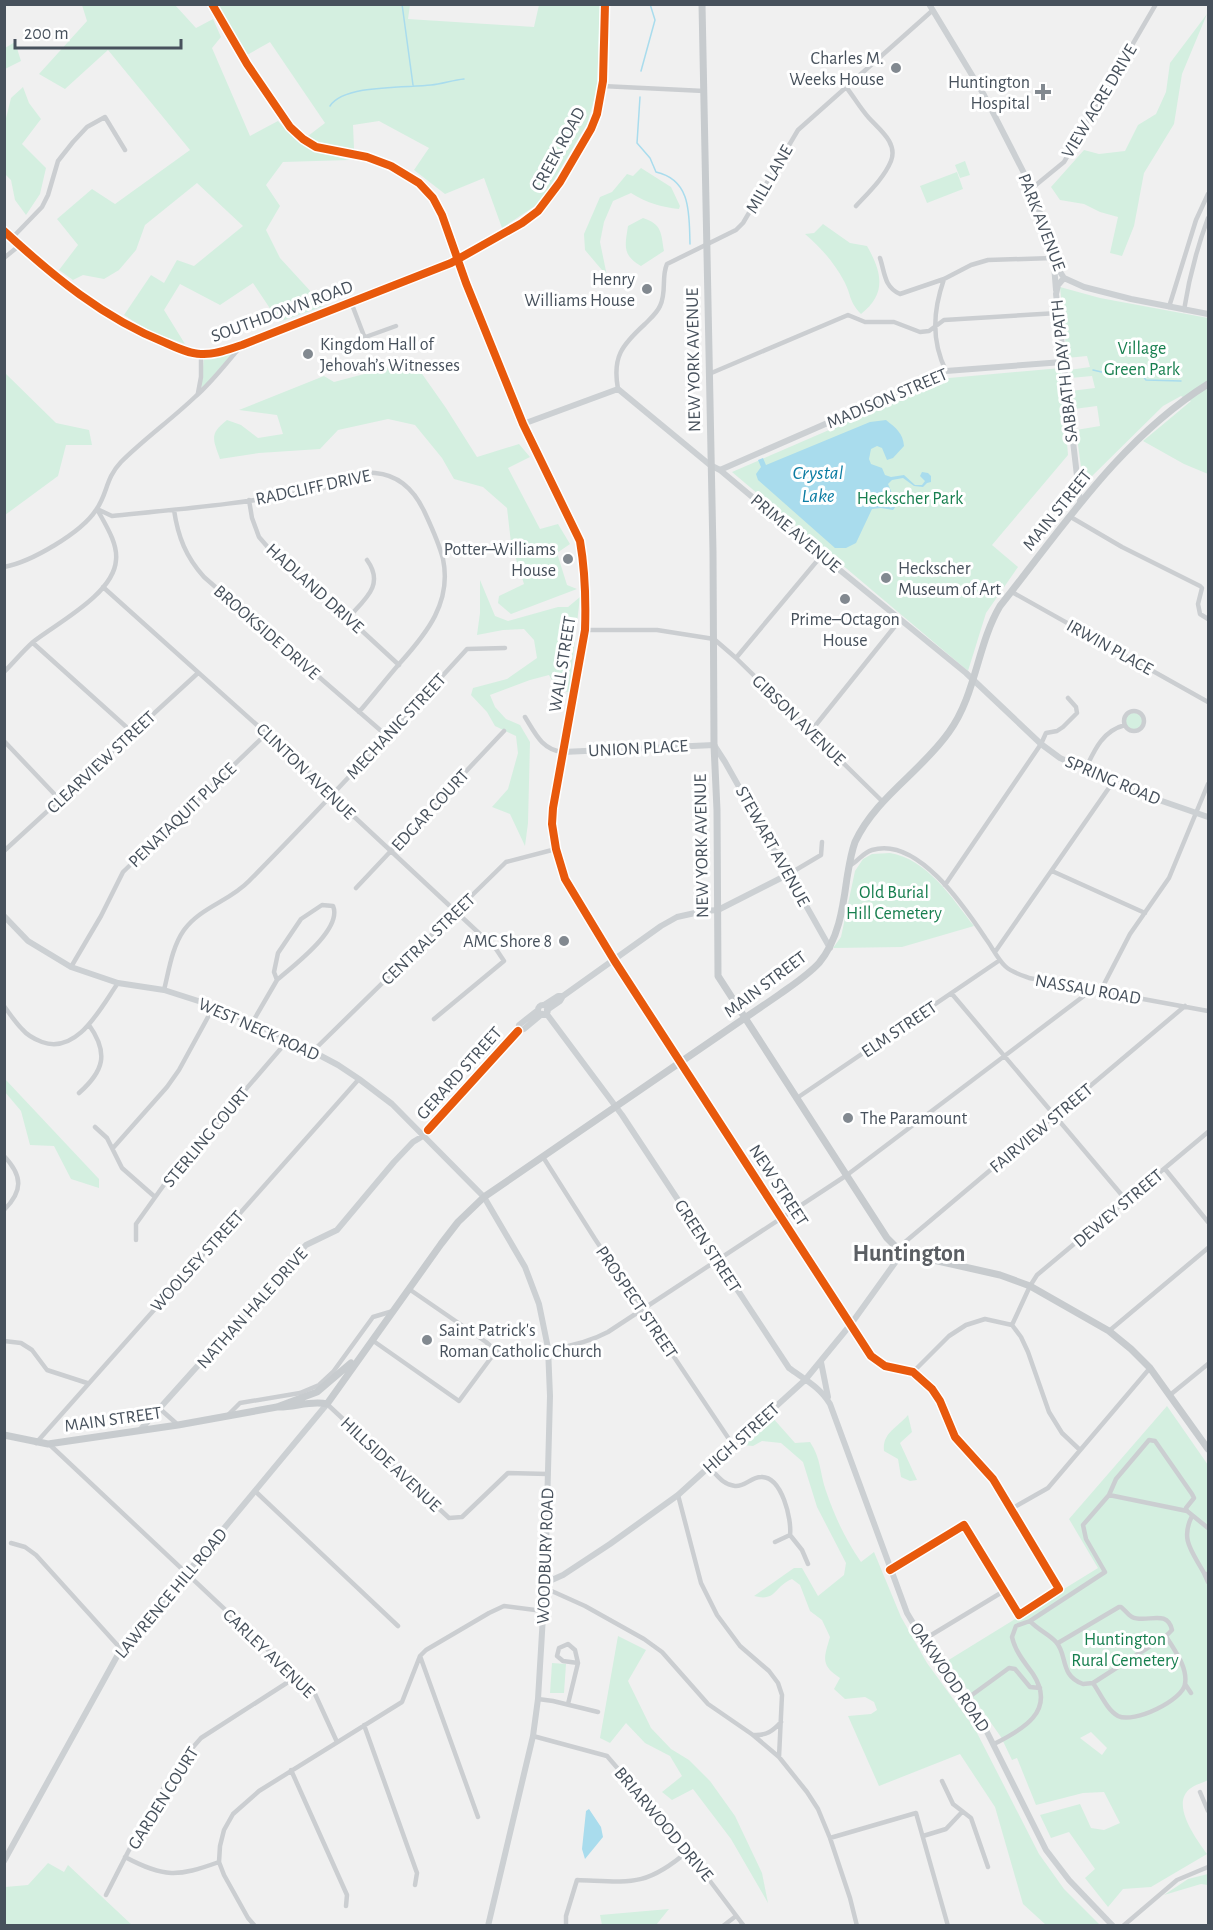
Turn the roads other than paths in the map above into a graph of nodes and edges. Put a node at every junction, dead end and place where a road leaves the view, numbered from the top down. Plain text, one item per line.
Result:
1 (212, 4) edge
2 (605, 4) edge
3 (702, 4) edge
4 (1155, 4) edge
5 (931, 7) edge
6 (602, 86) junction
7 (846, 87) junction
8 (704, 91) junction
9 (125, 150) dead end
10 (1031, 189) junction
11 (1209, 194) edge
12 (1206, 205) edge
13 (856, 206) dead end
14 (1209, 218) edge
15 (4, 231) edge
16 (12, 238) junction
17 (20, 245) junction
18 (706, 245) junction
19 (1186, 254) junction
20 (1196, 256) junction
21 (4, 258) edge
22 (880, 258) dead end
23 (1053, 258) junction
24 (457, 260) junction
25 (1064, 278) junction
26 (944, 279) junction
27 (1056, 294) junction
28 (351, 302) junction
29 (1169, 307) junction
30 (1184, 310) junction
31 (1058, 313) junction
32 (1209, 314) edge
33 (396, 326) dead end
34 (935, 326) junction
35 (366, 337) junction
36 (242, 345) junction
37 (335, 348) dead end
38 (369, 349) dead end
39 (201, 354) junction
40 (1063, 362) junction
41 (946, 371) junction
42 (709, 374) junction
43 (1209, 384) edge
44 (618, 389) junction
45 (197, 395) junction
46 (523, 424) junction
47 (710, 465) junction
48 (720, 470) junction
49 (249, 500) junction
50 (1080, 502) junction
51 (97, 509) junction
52 (174, 510) junction
53 (1069, 516) junction
54 (822, 555) junction
55 (367, 560) dead end
56 (4, 567) edge
57 (104, 587) junction
58 (1012, 592) junction
59 (348, 618) junction
60 (1209, 619) edge
61 (900, 620) junction
62 (585, 630) junction
63 (714, 639) junction
64 (33, 643) junction
65 (505, 648) dead end
66 (736, 658) junction
67 (399, 665) junction
68 (4, 672) edge
69 (198, 673) junction
70 (973, 680) junction
71 (1068, 698) dead end
72 (1209, 702) edge
73 (359, 712) junction
74 (525, 717) dead end
75 (1125, 725) junction
76 (504, 731) dead end
77 (811, 731) junction
78 (133, 733) junction
79 (267, 733) junction
80 (387, 736) junction
81 (4, 741) edge
82 (1041, 744) junction
83 (714, 745) junction
84 (563, 752) junction
85 (1084, 770) junction
86 (1113, 782) junction
87 (1209, 784) edge
88 (332, 796) junction
89 (60, 800) junction
90 (882, 802) junction
91 (1196, 813) junction
92 (1209, 817) edge
93 (822, 842) dead end
94 (556, 849) junction
95 (4, 851) edge
96 (391, 852) junction
97 (849, 866) junction
98 (1052, 871) junction
99 (789, 874) junction
100 (945, 885) junction
101 (356, 888) dead end
102 (718, 910) junction
103 (456, 911) junction
104 (1145, 913) junction
105 (4, 916) edge
106 (830, 948) junction
107 (995, 952) junction
108 (614, 960) junction
109 (1000, 960) junction
110 (71, 967) junction
111 (277, 980) junction
112 (118, 983) junction
113 (1093, 989) junction
114 (164, 990) junction
115 (1101, 990) junction
116 (952, 994) junction
117 (4, 1006) edge
118 (214, 1006) junction
119 (1185, 1006) junction
120 (543, 1011) junction
121 (1209, 1011) edge
122 (746, 1018) junction
123 (434, 1019) dead end
124 (252, 1023) junction
125 (88, 1025) junction
126 (289, 1039) junction
127 (313, 1051) junction
128 (1005, 1056) junction
129 (682, 1062) junction
130 (359, 1079) junction
131 (79, 1094) dead end
132 (797, 1098) junction
133 (616, 1107) junction
134 (1055, 1116) junction
135 (95, 1127) dead end
136 (1209, 1132) edge
137 (423, 1136) junction
138 (113, 1148) junction
139 (4, 1156) edge
140 (543, 1157) junction
141 (1165, 1168) junction
142 (847, 1175) junction
143 (155, 1197) junction
144 (484, 1197) junction
145 (1126, 1200) junction
146 (4, 1210) edge
147 (782, 1217) junction
148 (1209, 1222) edge
149 (136, 1240) dead end
150 (1209, 1248) edge
151 (902, 1253) junction
152 (718, 1261) junction
153 (1030, 1286) junction
154 (409, 1289) junction
155 (643, 1310) junction
156 (393, 1311) junction
157 (850, 1324) junction
158 (1012, 1325) junction
159 (1109, 1331) junction
160 (372, 1340) junction
161 (4, 1341) edge
162 (366, 1348) junction
163 (548, 1348) junction
164 (496, 1351) junction
165 (821, 1362) junction
166 (1209, 1364) edge
167 (1150, 1368) junction
168 (913, 1372) junction
169 (805, 1380) junction
170 (87, 1383) junction
171 (1170, 1395) junction
172 (327, 1404) junction
173 (830, 1404) junction
174 (277, 1407) junction
175 (159, 1408) junction
176 (227, 1416) junction
177 (178, 1425) junction
178 (141, 1429) junction
179 (4, 1435) edge
180 (36, 1443) junction
181 (48, 1444) junction
182 (733, 1445) junction
183 (1209, 1449) edge
184 (1080, 1450) junction
185 (709, 1467) junction
186 (548, 1474) junction
187 (255, 1491) junction
188 (678, 1495) junction
189 (1109, 1495) junction
190 (1011, 1509) junction
191 (1187, 1511) junction
192 (1192, 1516) junction
193 (1209, 1528) edge
194 (790, 1535) junction
195 (775, 1542) dead end
196 (11, 1543) dead end
197 (808, 1564) dead end
198 (890, 1570) junction
199 (187, 1574) junction
200 (1206, 1574) edge
201 (1209, 1582) edge
202 (545, 1586) junction
203 (1004, 1591) junction
204 (543, 1611) junction
205 (1030, 1621) junction
206 (398, 1626) dead end
207 (1166, 1636) junction
208 (923, 1640) junction
209 (1058, 1643) junction
210 (121, 1649) junction
211 (420, 1656) junction
212 (578, 1663) junction
213 (296, 1677) junction
214 (1093, 1683) junction
215 (1185, 1684) junction
216 (1040, 1688) junction
217 (1191, 1693) dead end
218 (538, 1699) junction
219 (965, 1700) junction
220 (568, 1704) junction
221 (598, 1713) dead end
222 (781, 1722) junction
223 (364, 1725) junction
224 (753, 1735) junction
225 (533, 1736) junction
226 (337, 1742) junction
227 (994, 1744) junction
228 (779, 1756) junction
229 (291, 1770) junction
230 (942, 1781) dead end
231 (1200, 1792) dead end
232 (1209, 1811) edge
233 (962, 1812) junction
234 (478, 1817) dead end
235 (923, 1836) junction
236 (830, 1838) junction
237 (688, 1851) junction
238 (125, 1857) junction
239 (4, 1861) edge
240 (219, 1862) junction
241 (988, 1867) dead end
242 (1209, 1867) edge
243 (415, 1885) dead end
244 (106, 1895) dead end
245 (346, 1906) dead end
246 (736, 1916) junction
247 (255, 1926) edge
248 (488, 1926) edge
249 (567, 1926) edge
250 (723, 1926) edge
251 (744, 1926) edge
252 (857, 1926) edge
253 (948, 1926) edge
254 (1113, 1926) edge
255 (1123, 1926) edge

1 - 24 street, WALL STREET
2 - 6 street, CREEK ROAD
3 - 8 main road, NEW YORK AVENUE
4 - 10 street, VIEW ACRE DRIVE
5 - 7 street, MILL LANE
5 - 10 street, PARK AVENUE
6 - 8 street
6 - 24 street, CREEK ROAD
7 - 13 street
7 - 18 street, MILL LANE
8 - 18 main road, NEW YORK AVENUE
9 - 16 street
10 - 23 street, PARK AVENUE
11 - 12 street
12 - 19 street
14 - 20 street
15 - 16 street, SOUTHDOWN ROAD
16 - 17 street, SOUTHDOWN ROAD
17 - 21 street
17 - 39 street, SOUTHDOWN ROAD
18 - 42 main road, NEW YORK AVENUE
18 - 44 street, MILL LANE
19 - 20 street
19 - 29 street
20 - 30 street
22 - 26 street
23 - 25 street, PARK AVENUE
23 - 26 street
23 - 27 street
24 - 28 street, SOUTHDOWN ROAD
24 - 46 street, WALL STREET
25 - 27 street, SABBATH DAY PATH
25 - 29 street, PARK AVENUE
26 - 34 street
27 - 31 street, SABBATH DAY PATH
28 - 35 street
28 - 36 street, SOUTHDOWN ROAD
29 - 30 street, PARK AVENUE
30 - 32 street, PARK AVENUE
31 - 34 street
31 - 40 street, SABBATH DAY PATH
33 - 35 street
34 - 41 street
34 - 42 street
35 - 37 street
35 - 38 street
36 - 39 street, SOUTHDOWN ROAD
36 - 45 street
39 - 45 street
40 - 41 street, MADISON STREET
40 - 50 street, SABBATH DAY PATH
41 - 48 street, MADISON STREET
42 - 47 main road, NEW YORK AVENUE
43 - 50 main road, MAIN STREET
44 - 46 street
44 - 47 street, PRIME AVENUE
45 - 51 street
46 - 62 street, WALL STREET
47 - 48 street, PRIME AVENUE
47 - 63 main road, NEW YORK AVENUE
48 - 54 street, PRIME AVENUE
49 - 52 street, RADCLIFF DRIVE
49 - 59 street, HADLAND DRIVE
49 - 67 street, RADCLIFF DRIVE
50 - 53 main road, MAIN STREET
51 - 52 street, RADCLIFF DRIVE
51 - 56 street
51 - 57 street
52 - 73 street, BROOKSIDE DRIVE
53 - 58 main road, MAIN STREET
53 - 60 street
54 - 61 street, PRIME AVENUE
54 - 66 street
55 - 59 street
57 - 64 street
57 - 69 street, CLINTON AVENUE
58 - 70 main road, MAIN STREET
58 - 72 street, IRWIN PLACE
59 - 67 street, HADLAND DRIVE
61 - 70 street, PRIME AVENUE
61 - 77 street
62 - 63 street
62 - 84 street, WALL STREET
63 - 66 street, GIBSON AVENUE
63 - 83 main road, NEW YORK AVENUE
64 - 68 street
64 - 78 street
65 - 80 street, MECHANIC STREET
66 - 77 street, GIBSON AVENUE
67 - 73 street, RADCLIFF DRIVE
69 - 78 street, CLEARVIEW STREET
69 - 79 street, CLINTON AVENUE
70 - 82 street, SPRING ROAD
70 - 90 main road, MAIN STREET
71 - 82 street
73 - 80 street, BROOKSIDE DRIVE
74 - 84 street
75 - 75 street
75 - 85 street
76 - 96 street, EDGAR COURT
77 - 90 street, GIBSON AVENUE
78 - 89 street, CLEARVIEW STREET
79 - 88 street, CLINTON AVENUE
79 - 110 street, PENATAQUIT PLACE
80 - 88 street, MECHANIC STREET
81 - 89 street
82 - 85 street, SPRING ROAD
82 - 100 street
83 - 84 street, UNION PLACE
83 - 99 street, STEWART AVENUE
83 - 102 main road, NEW YORK AVENUE
84 - 94 street, WALL STREET
85 - 86 street, SPRING ROAD
86 - 91 street, SPRING ROAD
86 - 98 street
87 - 91 street
88 - 96 street, CLINTON AVENUE
88 - 114 street, MECHANIC STREET
89 - 95 street, CLEARVIEW STREET
90 - 97 main road, MAIN STREET
91 - 92 street, SPRING ROAD
91 - 104 street
93 - 99 street, GERARD STREET
94 - 103 street, CENTRAL STREET
94 - 108 street, WALL STREET
96 - 101 street, EDGAR COURT
96 - 103 street, CLINTON AVENUE
97 - 100 street, NASSAU ROAD
97 - 106 main road, MAIN STREET
98 - 104 street
98 - 107 street
99 - 102 street, GERARD STREET
99 - 106 street, STEWART AVENUE
100 - 107 street, NASSAU ROAD
102 - 108 street, GERARD STREET
102 - 122 main road, NEW YORK AVENUE
103 - 123 street, CLINTON AVENUE
103 - 127 street, CENTRAL STREET
104 - 115 street
105 - 110 street, WEST NECK ROAD
106 - 122 main road, MAIN STREET
107 - 109 street, NASSAU ROAD
108 - 120 street, GERARD STREET
108 - 129 street, WALL STREET
109 - 113 street, NASSAU ROAD
109 - 116 street, ELM STREET
110 - 112 street, WEST NECK ROAD
111 - 111 street
111 - 124 street
112 - 114 street, WEST NECK ROAD
112 - 125 street
113 - 115 street, NASSAU ROAD
113 - 128 street
114 - 118 street, WEST NECK ROAD
115 - 119 street, NASSAU ROAD
116 - 128 street
116 - 132 street, ELM STREET
117 - 125 street
118 - 124 street, WEST NECK ROAD
118 - 138 street
119 - 121 street, NASSAU ROAD
119 - 134 street, FAIRVIEW STREET
120 - 133 street
120 - 137 street, GERARD STREET
122 - 129 main road, MAIN STREET
122 - 132 main road, NEW YORK AVENUE
124 - 126 street, WEST NECK ROAD
125 - 131 street
126 - 127 street, WEST NECK ROAD
126 - 143 street, STERLING COURT
127 - 130 street, WEST NECK ROAD
128 - 134 street
128 - 142 street
129 - 133 main road, MAIN STREET
129 - 147 street, NEW STREET
130 - 137 street, WEST NECK ROAD
130 - 170 street, WOOLSEY STREET
132 - 142 main road, NEW YORK AVENUE
133 - 140 main road, MAIN STREET
133 - 152 street, GREEN STREET
134 - 145 street
134 - 151 street, FAIRVIEW STREET
135 - 138 street
136 - 141 street, DEWEY STREET
137 - 144 street, WEST NECK ROAD
137 - 175 street, NATHAN HALE DRIVE
138 - 143 street
139 - 146 street
140 - 144 main road, MAIN STREET
140 - 155 street, PROSPECT STREET
141 - 145 street, DEWEY STREET
141 - 148 street
142 - 147 street
142 - 151 main road, NEW YORK AVENUE
143 - 149 street, STERLING COURT
144 - 154 main road, MAIN STREET
144 - 163 street, WOODBURY ROAD
145 - 153 street, DEWEY STREET
147 - 152 street
147 - 157 street, NEW STREET
150 - 159 street
151 - 153 main road
151 - 157 street, HIGH STREET
152 - 155 street
152 - 169 street, GREEN STREET
153 - 158 street, DEWEY STREET
153 - 159 main road
154 - 156 main road, MAIN STREET
154 - 164 street
155 - 163 street
155 - 182 street, PROSPECT STREET
156 - 160 main road, MAIN STREET
156 - 176 street, MAIN STREET
157 - 165 street, HIGH STREET
157 - 168 street
158 - 168 street
158 - 184 street
159 - 167 main road
160 - 162 main road, MAIN STREET
160 - 164 street
161 - 170 street
162 - 172 main road, MAIN STREET
162 - 174 main road, MAIN STREET
163 - 164 street
163 - 186 street, WOODBURY ROAD
165 - 169 street, HIGH STREET
165 - 173 street
166 - 171 street
167 - 171 main road
167 - 184 street
168 - 190 street
169 - 173 street, OAKWOOD ROAD
169 - 182 street, HIGH STREET
170 - 180 street, WOOLSEY STREET
171 - 183 main road
172 - 174 main road, MAIN STREET
172 - 186 street, HILLSIDE AVENUE
172 - 187 street, LAWRENCE HILL ROAD
173 - 198 street, OAKWOOD ROAD
174 - 176 main road, MAIN STREET
175 - 177 street
175 - 178 street, NATHAN HALE DRIVE
176 - 177 main road, MAIN STREET
177 - 178 main road, MAIN STREET
178 - 181 main road, MAIN STREET
179 - 180 main road, MAIN STREET
180 - 181 main road, MAIN STREET
181 - 199 street, CARLEY AVENUE
182 - 185 street, HIGH STREET
184 - 190 street
185 - 188 street, HIGH STREET
185 - 194 street
186 - 202 street, WOODBURY ROAD
187 - 199 street, LAWRENCE HILL ROAD
187 - 206 street
188 - 202 street, HIGH STREET
188 - 222 street
189 - 191 street
189 - 191 street
189 - 205 street
190 - 203 street
191 - 192 street
192 - 193 street
192 - 200 street
194 - 195 street
194 - 197 street
196 - 210 street
198 - 203 street
198 - 208 street, OAKWOOD ROAD
199 - 210 street, LAWRENCE HILL ROAD
199 - 213 street, CARLEY AVENUE
200 - 201 street
202 - 204 street, WOODBURY ROAD
202 - 224 street
203 - 208 street
204 - 211 street
204 - 218 street, WOODBURY ROAD
205 - 209 street
205 - 216 street
207 - 209 street
207 - 214 street
207 - 215 street
208 - 219 street, OAKWOOD ROAD
209 - 214 street
210 - 239 street, LAWRENCE HILL ROAD
211 - 223 street
211 - 234 street
212 - 212 street
212 - 220 street
213 - 226 street, CARLEY AVENUE
213 - 238 street, GARDEN COURT
214 - 215 street
215 - 217 street
216 - 219 street
216 - 227 street
218 - 220 street
218 - 225 street, WOODBURY ROAD
219 - 227 street, OAKWOOD ROAD
220 - 221 street
222 - 224 street
222 - 228 street
223 - 226 street
223 - 243 street
224 - 228 street
225 - 237 street, BRIARWOOD DRIVE
225 - 248 street, WOODBURY ROAD
226 - 229 street
227 - 254 street, OAKWOOD ROAD
228 - 236 street
229 - 240 street
229 - 245 street
230 - 233 street
231 - 232 street
233 - 235 street
233 - 241 street
235 - 236 street
235 - 253 street
236 - 252 street
237 - 246 street, BRIARWOOD DRIVE
237 - 249 street
238 - 240 street
238 - 244 street, GARDEN COURT
240 - 247 street
242 - 255 street
246 - 250 street
246 - 251 street, BRIARWOOD DRIVE

